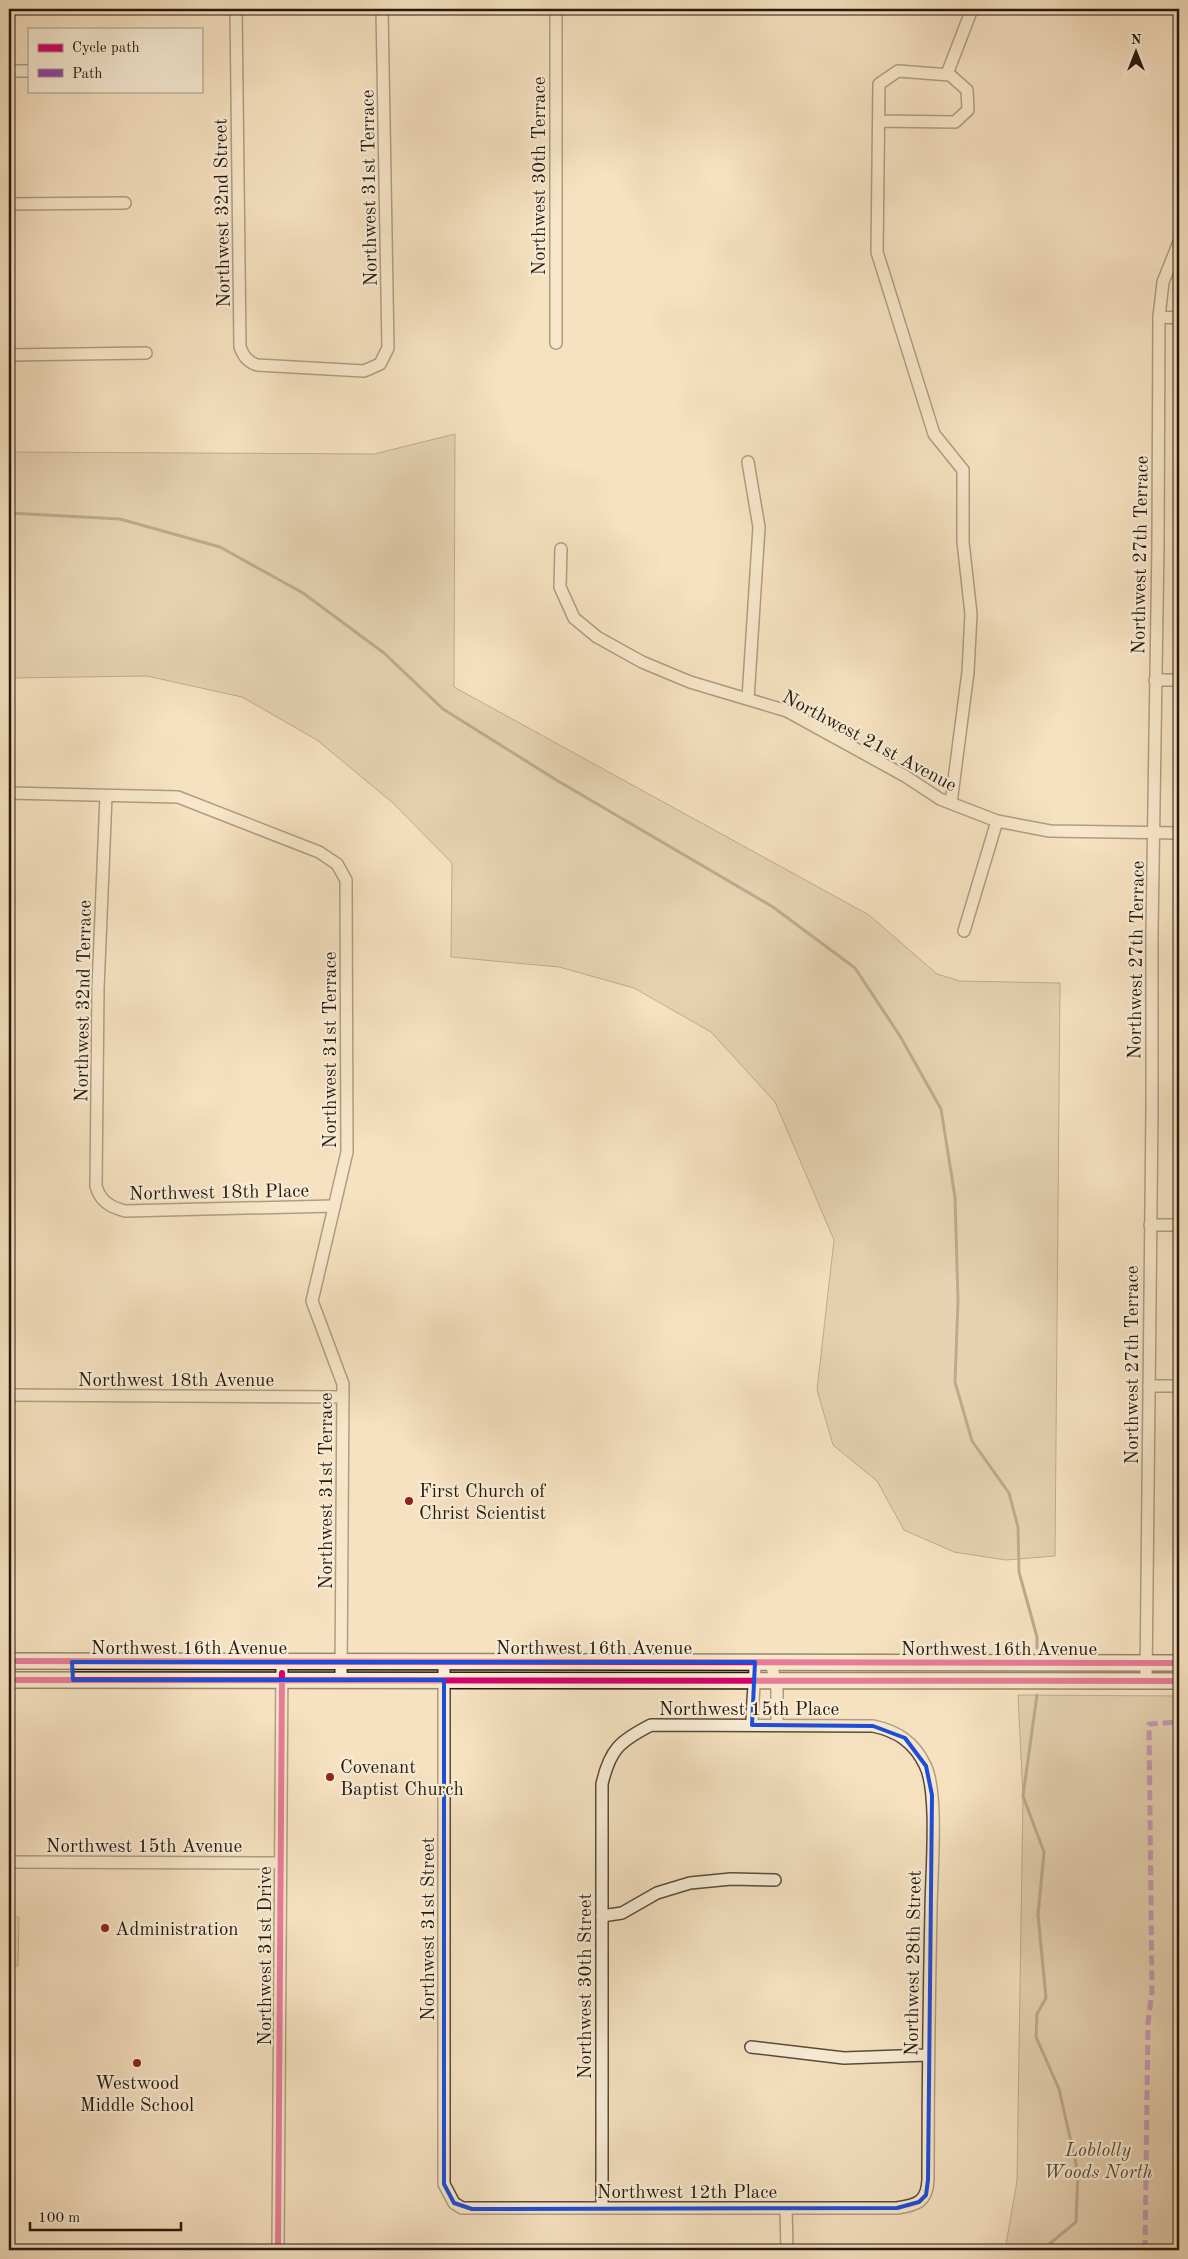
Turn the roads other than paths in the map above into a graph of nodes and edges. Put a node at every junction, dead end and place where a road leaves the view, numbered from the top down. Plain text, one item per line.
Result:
1 (236, 9) edge
2 (382, 9) edge
3 (556, 9) edge
4 (972, 9) edge
5 (9, 71) edge
6 (28, 71) edge
7 (947, 74) junction
8 (879, 121) junction
9 (125, 203) dead end
10 (9, 204) edge
11 (1179, 242) edge
12 (1159, 317) junction
13 (1179, 318) edge
14 (556, 344) dead end
15 (146, 353) dead end
16 (9, 355) edge
17 (380, 364) joint
18 (748, 462) dead end
19 (561, 549) dead end
20 (1155, 680) junction
21 (1179, 680) edge
22 (748, 699) junction
23 (9, 793) edge
24 (106, 796) junction
25 (951, 803) junction
26 (997, 821) junction
27 (1154, 833) junction
28 (1179, 833) edge
29 (964, 931) dead end
30 (106, 1204) joint
31 (334, 1206) junction
32 (1150, 1225) junction
33 (1179, 1225) edge
34 (1149, 1386) junction
35 (1179, 1386) edge
36 (9, 1395) edge
37 (343, 1397) junction
38 (9, 1661) edge
39 (72, 1662) junction
40 (282, 1662) junction
41 (342, 1662) junction
42 (444, 1662) junction
43 (755, 1662) junction
44 (771, 1662) junction
45 (956, 1663) junction
46 (1146, 1663) junction
47 (1179, 1663) edge
48 (9, 1680) edge
49 (73, 1680) junction
50 (281, 1680) junction
51 (341, 1680) junction
52 (444, 1680) junction
53 (755, 1680) junction
54 (775, 1681) junction
55 (956, 1681) junction
56 (1146, 1681) junction
57 (1179, 1681) edge
58 (752, 1725) junction
59 (777, 1725) junction
60 (905, 1738) joint
61 (606, 1764) joint
62 (9, 1862) edge
63 (279, 1863) junction
64 (775, 1880) dead end
65 (602, 1916) junction
66 (751, 2047) dead end
67 (928, 2055) junction
68 (449, 2195) joint
69 (926, 2195) joint
70 (602, 2208) junction
71 (786, 2209) junction
72 (278, 2250) edge
73 (787, 2250) edge

1 - 17 street, Northwest 32nd Street
2 - 17 street, Northwest 31st Terrace
3 - 14 street, Northwest 30th Terrace
4 - 7 street
5 - 6 street
7 - 8 street
7 - 8 street
8 - 25 street
9 - 10 street
11 - 12 street, Northwest 27th Terrace
12 - 13 street
12 - 20 street, Northwest 27th Terrace
15 - 16 street
18 - 22 street
19 - 22 street, Northwest 21st Avenue
20 - 21 street
20 - 27 street, Northwest 27th Terrace
22 - 25 street, Northwest 21st Avenue
23 - 24 street
24 - 30 street, Northwest 32nd Terrace
24 - 31 street, Northwest 31st Terrace
25 - 26 street, Northwest 21st Avenue
26 - 27 street, Northwest 21st Avenue
26 - 29 street
27 - 28 street, Northwest 21st Avenue
27 - 32 street, Northwest 27th Terrace
30 - 31 street, Northwest 18th Place
31 - 37 street, Northwest 31st Terrace
32 - 33 street
32 - 34 street, Northwest 27th Terrace
34 - 35 street
34 - 46 street, Northwest 27th Terrace
36 - 37 street, Northwest 18th Avenue
37 - 41 street, Northwest 31st Terrace
38 - 39 main road, Northwest 16th Avenue
39 - 40 main road, Northwest 16th Avenue
39 - 49 main road
40 - 41 main road, Northwest 16th Avenue
40 - 50 street, Northwest 31st Drive
41 - 42 main road, Northwest 16th Avenue
41 - 51 street, Northwest 31st Terrace
42 - 43 main road, Northwest 16th Avenue
42 - 52 street, Northwest 31st Street
43 - 44 main road, Northwest 16th Avenue
43 - 53 street
44 - 45 main road, Northwest 16th Avenue
44 - 54 street
45 - 46 main road, Northwest 16th Avenue
45 - 55 main road
46 - 47 main road, Northwest 16th Avenue
46 - 56 street, Northwest 27th Terrace
48 - 49 main road, Northwest 16th Avenue
49 - 50 main road, Northwest 16th Avenue
50 - 51 main road, Northwest 16th Avenue
50 - 63 street, Northwest 31st Drive
51 - 52 main road, Northwest 16th Avenue
52 - 53 main road, Northwest 16th Avenue
52 - 68 street, Northwest 31st Street
53 - 54 main road, Northwest 16th Avenue
53 - 58 street
54 - 55 main road, Northwest 16th Avenue
54 - 59 street
55 - 56 main road, Northwest 16th Avenue
56 - 57 main road, Northwest 16th Avenue
58 - 59 street, Northwest 15th Place
58 - 61 street, Northwest 15th Place
59 - 60 street, Northwest 15th Place
60 - 67 street, Northwest 28th Street
61 - 65 street, Northwest 30th Street
62 - 63 street, Northwest 15th Avenue
63 - 72 street, Northwest 31st Drive
64 - 65 street
65 - 70 street, Northwest 30th Street
66 - 67 street
67 - 69 street, Northwest 28th Street
68 - 70 street, Northwest 12th Place
69 - 71 street, Northwest 12th Place
70 - 71 street, Northwest 12th Place
71 - 73 street

